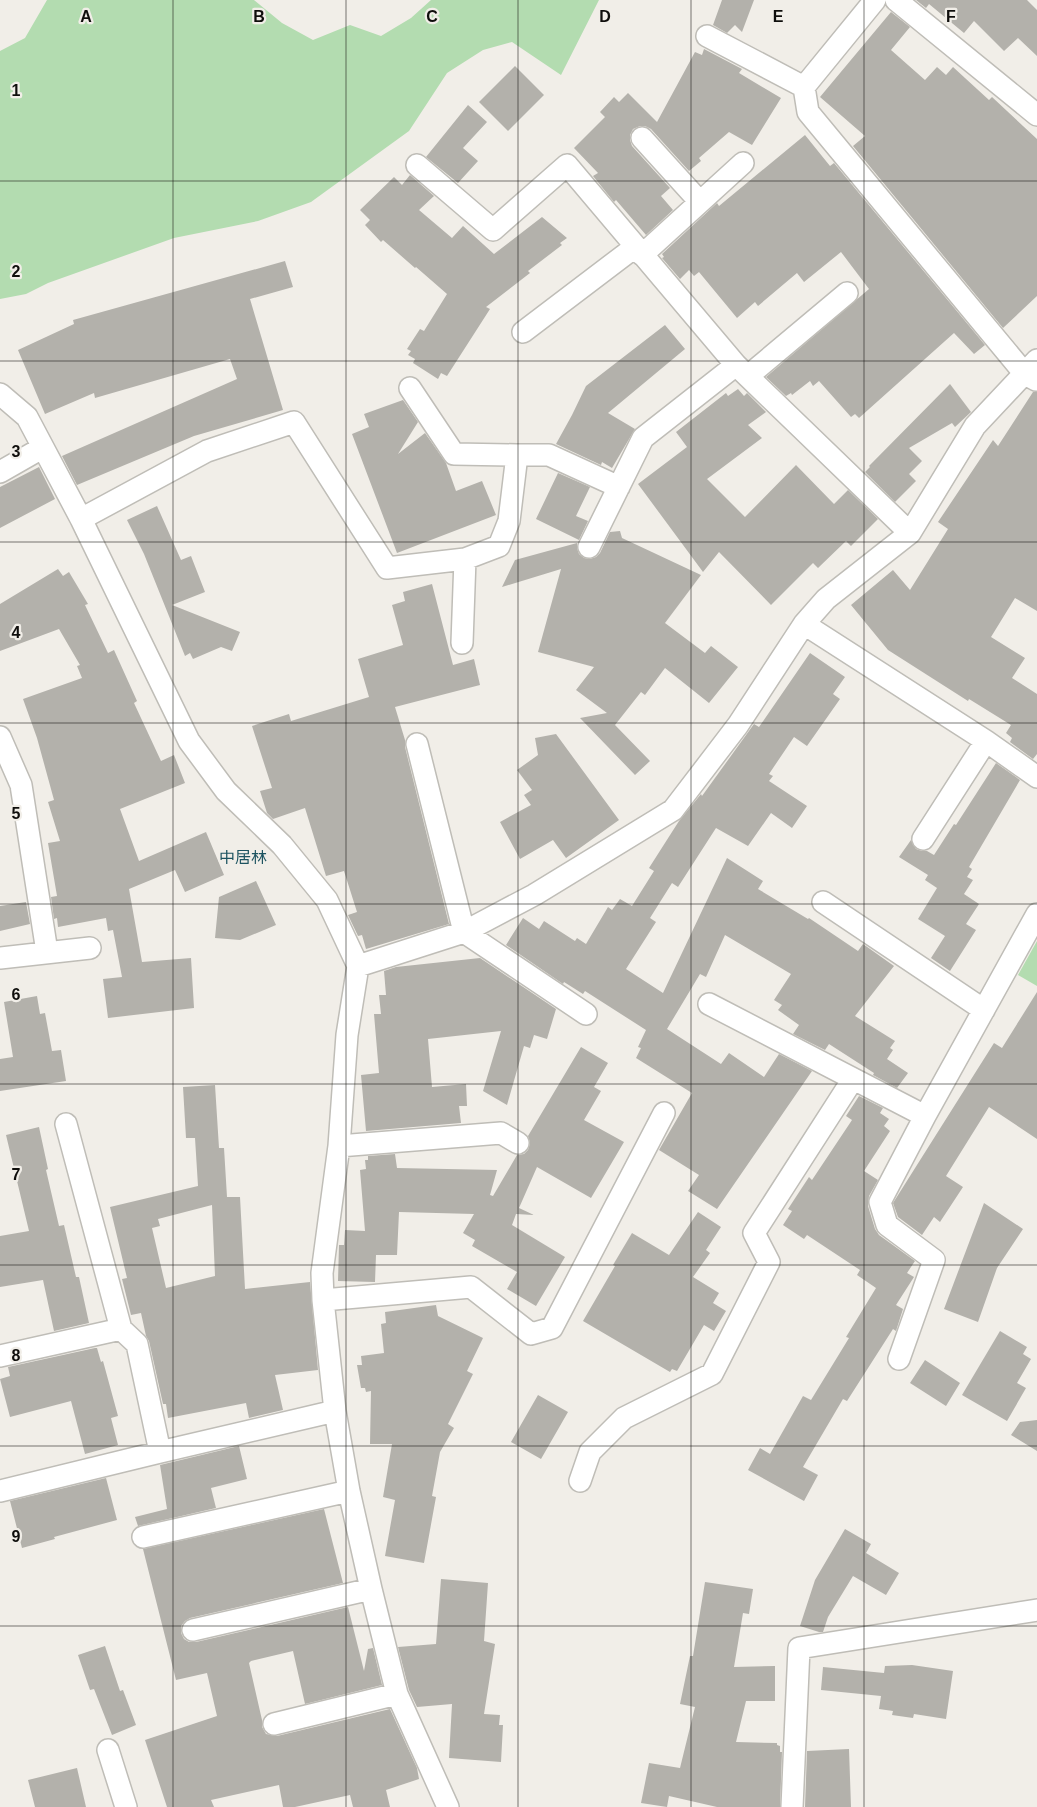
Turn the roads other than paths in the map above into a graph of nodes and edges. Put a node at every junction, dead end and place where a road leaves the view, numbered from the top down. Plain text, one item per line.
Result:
1 (875, 0) edge
2 (896, 0) edge
3 (706, 36) dead end
4 (804, 87) junction
5 (1037, 115) edge
6 (642, 138) dead end
7 (743, 163) dead end
8 (417, 165) dead end
9 (700, 202) junction
10 (639, 251) junction
11 (848, 293) dead end
12 (523, 332) dead end
13 (742, 371) junction
14 (1033, 371) edge
15 (410, 388) dead end
16 (0, 394) edge
17 (42, 448) junction
18 (517, 455) junction
19 (0, 472) edge
20 (619, 487) junction
21 (81, 519) junction
22 (910, 533) junction
23 (589, 547) dead end
24 (465, 559) junction
25 (804, 624) junction
26 (462, 643) dead end
27 (0, 737) edge
28 (986, 741) junction
29 (416, 744) dead end
30 (1037, 777) edge
31 (923, 838) dead end
32 (823, 902) dead end
33 (1037, 914) edge
34 (464, 932) junction
35 (90, 948) dead end
36 (47, 952) junction
37 (0, 958) edge
38 (358, 966) junction
39 (710, 1004) dead end
40 (984, 1010) junction
41 (586, 1014) dead end
42 (853, 1079) junction
43 (664, 1113) dead end
44 (925, 1116) junction
45 (66, 1124) dead end
46 (518, 1143) dead end
47 (339, 1146) junction
48 (323, 1300) junction
49 (121, 1329) junction
50 (0, 1356) edge
51 (900, 1359) dead end
52 (335, 1411) junction
53 (160, 1452) junction
54 (580, 1481) dead end
55 (0, 1491) edge
56 (349, 1491) junction
57 (143, 1538) dead end
58 (371, 1589) junction
59 (1037, 1610) edge
60 (193, 1630) dead end
61 (397, 1694) junction
62 (274, 1724) dead end
63 (108, 1750) dead end
64 (126, 1807) edge
65 (448, 1807) edge
66 (792, 1807) edge

1 - 4 street
2 - 5 street
3 - 4 street
4 - 14 street
6 - 9 street
7 - 9 street
8 - 10 street
9 - 10 street
10 - 12 street
10 - 13 street
11 - 13 street
13 - 20 street
13 - 22 street
14 - 22 street
15 - 18 street
16 - 17 street
17 - 19 street
17 - 21 street
18 - 20 street
18 - 24 street
20 - 23 street
21 - 24 street
21 - 38 street
22 - 25 street
24 - 26 street
25 - 28 street
25 - 34 street
27 - 36 street
28 - 30 street
28 - 31 street
29 - 34 street
32 - 40 street
33 - 40 street
34 - 38 street
34 - 41 street
35 - 36 street
36 - 37 street
38 - 47 street
39 - 42 street
40 - 44 street
42 - 44 street
42 - 54 street
43 - 48 street
44 - 51 street
45 - 49 street
46 - 47 street
47 - 48 street
48 - 52 street
49 - 50 street
49 - 53 street
52 - 53 street
52 - 56 street
53 - 55 street
56 - 57 street
56 - 58 street
58 - 60 street
58 - 61 street
59 - 66 street
61 - 62 street
61 - 65 street
63 - 64 street

